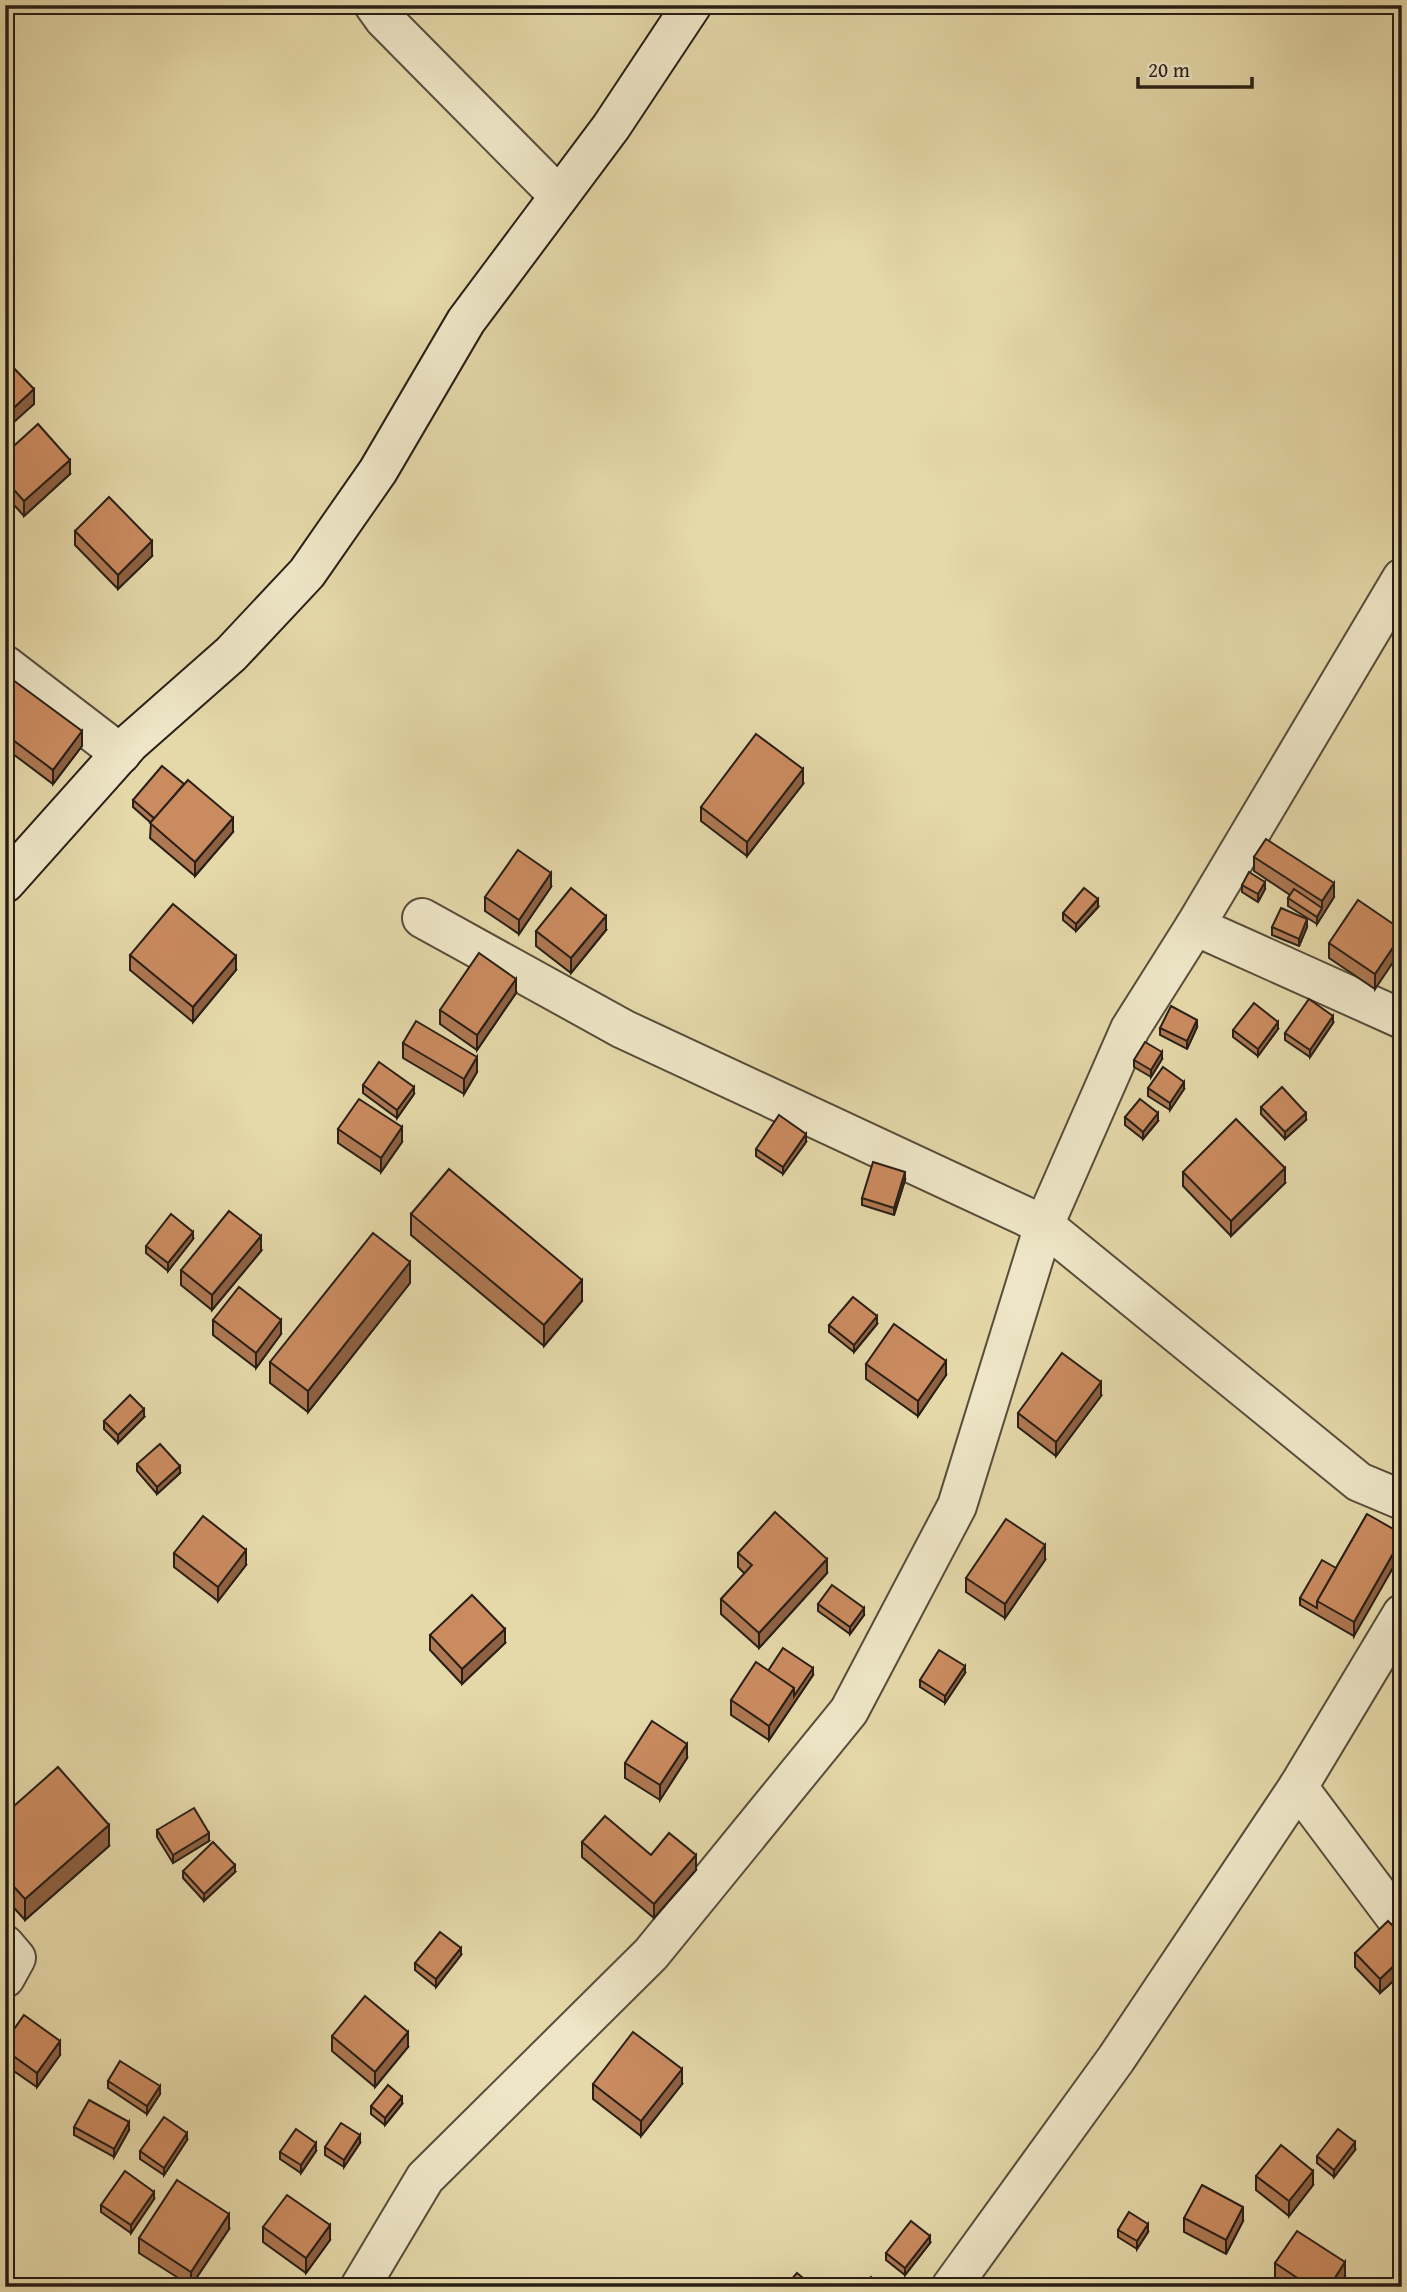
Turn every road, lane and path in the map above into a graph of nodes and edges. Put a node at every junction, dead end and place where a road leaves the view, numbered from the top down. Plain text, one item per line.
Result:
1 (374, 5) edge
2 (692, 5) edge
3 (559, 196) junction
4 (1402, 578) edge
5 (5, 665) edge
6 (121, 754) junction
7 (5, 883) edge
8 (422, 918) dead end
9 (1195, 926) junction
10 (1402, 1019) edge
11 (1044, 1225) junction
12 (1402, 1500) edge
13 (1402, 1614) edge
14 (1298, 1787) junction
15 (1402, 1926) edge
16 (5, 1945) edge
17 (5, 1978) edge
18 (360, 2287) edge
19 (951, 2287) edge

1 - 3 street
2 - 3 street
3 - 6 street
4 - 9 street
5 - 6 street
6 - 7 street
8 - 11 street
9 - 10 street
9 - 11 street
11 - 12 street
11 - 18 street
13 - 14 street
14 - 15 street
14 - 19 street
16 - 17 street

